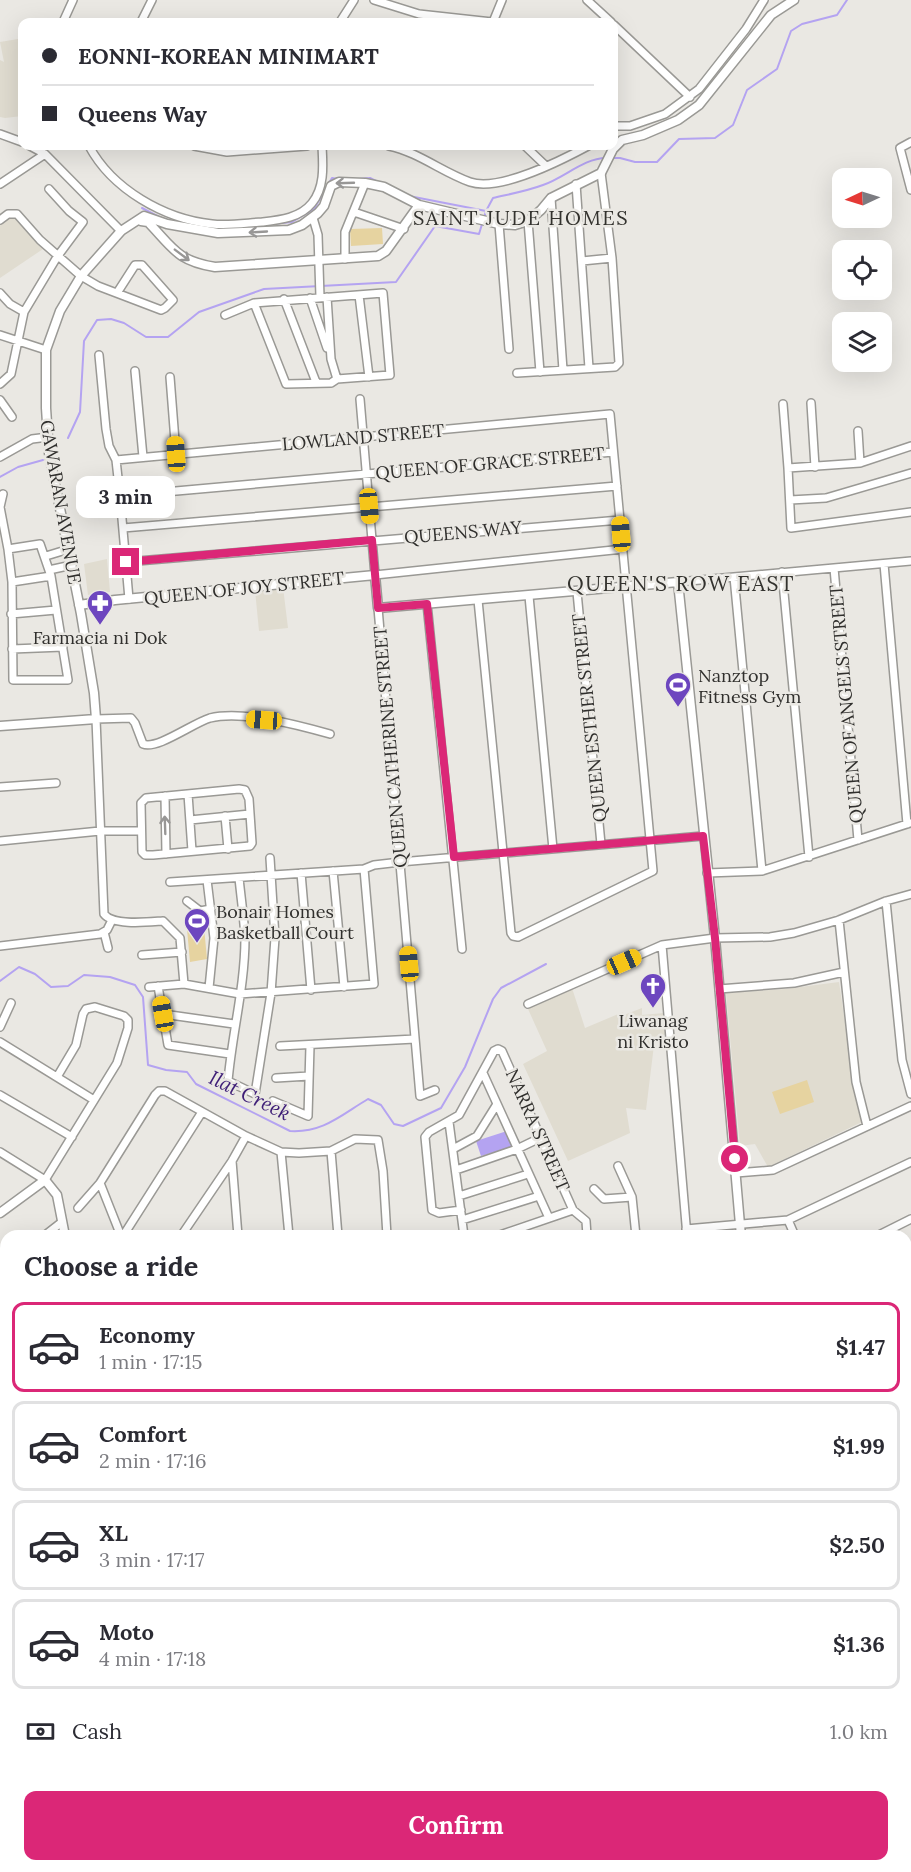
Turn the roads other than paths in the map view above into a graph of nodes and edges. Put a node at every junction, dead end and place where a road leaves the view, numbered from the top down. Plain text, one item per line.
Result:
1 (73, 0) edge
2 (152, 0) edge
3 (354, 0) edge
4 (374, 0) edge
5 (502, 0) edge
6 (764, 0) edge
7 (794, 0) edge
8 (589, 1) edge
9 (65, 18) edge
10 (143, 18) edge
11 (343, 18) edge
12 (456, 18) edge
13 (494, 18) edge
14 (606, 18) edge
15 (618, 30) edge
16 (690, 97) junction
17 (618, 126) edge
18 (0, 134) edge
19 (18, 141) edge
20 (911, 142) edge
21 (618, 144) edge
22 (38, 150) edge
23 (92, 150) edge
24 (215, 150) edge
25 (253, 150) edge
26 (322, 150) edge
27 (402, 150) edge
28 (529, 150) edge
29 (580, 150) edge
30 (612, 150) edge
31 (45, 154) junction
32 (546, 166) junction
33 (908, 167) edge
34 (600, 173) junction
35 (365, 183) junction
36 (0, 184) edge
37 (576, 184) junction
38 (49, 189) dead end
39 (911, 189) edge
40 (551, 198) junction
41 (419, 205) junction
42 (354, 212) junction
43 (313, 218) junction
44 (0, 220) edge
45 (138, 220) junction
46 (528, 221) junction
47 (499, 224) junction
48 (404, 229) junction
49 (121, 231) junction
50 (57, 257) junction
51 (612, 258) junction
52 (345, 259) junction
53 (320, 261) junction
54 (582, 261) junction
55 (81, 276) junction
56 (0, 293) edge
57 (117, 293) junction
58 (322, 295) junction
59 (359, 295) junction
60 (310, 298) junction
61 (284, 299) junction
62 (254, 303) junction
63 (24, 312) junction
64 (225, 315) dead end
65 (0, 335) edge
66 (18, 340) junction
67 (509, 349) dead end
68 (46, 350) junction
69 (99, 355) dead end
70 (331, 358) junction
71 (589, 369) junction
72 (135, 370) dead end
73 (563, 370) junction
74 (540, 372) junction
75 (517, 373) dead end
76 (170, 377) dead end
77 (369, 377) junction
78 (337, 379) junction
79 (316, 382) junction
80 (0, 384) edge
81 (360, 399) dead end
82 (0, 400) edge
83 (811, 403) dead end
84 (783, 404) dead end
85 (12, 417) dead end
86 (858, 431) dead end
87 (48, 436) junction
88 (363, 437) junction
89 (911, 446) edge
90 (613, 452) junction
91 (176, 454) junction
92 (0, 457) edge
93 (143, 457) junction
94 (116, 460) junction
95 (860, 463) junction
96 (815, 467) junction
97 (788, 468) junction
98 (911, 473) edge
99 (366, 474) junction
100 (617, 486) junction
101 (3, 494) dead end
102 (120, 496) junction
103 (790, 500) junction
104 (369, 506) junction
105 (911, 512) edge
106 (620, 520) junction
107 (123, 528) junction
108 (372, 540) junction
109 (8, 549) junction
110 (69, 549) junction
111 (623, 549) junction
112 (46, 556) junction
113 (911, 561) edge
114 (126, 562) junction
115 (884, 564) junction
116 (72, 565) junction
117 (834, 568) junction
118 (782, 572) junction
119 (50, 573) junction
120 (375, 575) junction
121 (734, 577) junction
122 (12, 582) junction
123 (678, 582) junction
124 (627, 587) junction
125 (577, 592) junction
126 (529, 596) junction
127 (129, 599) junction
128 (478, 600) junction
129 (427, 604) junction
130 (79, 605) junction
131 (378, 608) junction
132 (56, 610) junction
133 (11, 614) junction
134 (63, 648) junction
135 (12, 650) junction
136 (96, 719) junction
137 (0, 726) edge
138 (330, 734) dead end
139 (56, 783) dead end
140 (0, 786) edge
141 (188, 794) junction
142 (165, 796) junction
143 (250, 814) junction
144 (225, 816) junction
145 (190, 820) junction
146 (909, 823) edge
147 (100, 831) junction
148 (140, 831) junction
149 (703, 836) junction
150 (651, 840) junction
151 (858, 840) junction
152 (0, 841) edge
153 (602, 844) junction
154 (228, 849) junction
155 (553, 849) junction
156 (192, 851) junction
157 (503, 853) junction
158 (166, 854) junction
159 (454, 857) junction
160 (809, 857) junction
161 (270, 858) dead end
162 (400, 862) junction
163 (364, 869) junction
164 (333, 871) junction
165 (762, 871) junction
166 (301, 873) junction
167 (707, 873) junction
168 (271, 875) junction
169 (239, 878) junction
170 (207, 880) junction
171 (170, 882) dead end
172 (911, 894) edge
173 (187, 900) dead end
174 (886, 901) junction
175 (211, 909) junction
176 (112, 920) junction
177 (839, 920) junction
178 (104, 932) junction
179 (715, 938) junction
180 (662, 945) junction
181 (0, 946) edge
182 (108, 948) dead end
183 (462, 949) dead end
184 (182, 952) junction
185 (142, 955) dead end
186 (844, 972) junction
187 (184, 984) junction
188 (158, 986) junction
189 (149, 987) dead end
190 (344, 987) junction
191 (209, 988) junction
192 (719, 989) junction
193 (311, 990) junction
194 (271, 993) junction
195 (240, 994) junction
196 (11, 1003) dead end
197 (528, 1004) dead end
198 (163, 1014) junction
199 (234, 1024) junction
200 (0, 1028) edge
201 (415, 1039) junction
202 (0, 1042) edge
203 (280, 1046) dead end
204 (310, 1046) junction
205 (230, 1054) junction
206 (483, 1073) junction
207 (309, 1076) junction
208 (57, 1077) junction
209 (276, 1078) dead end
210 (435, 1090) dead end
211 (911, 1094) edge
212 (0, 1095) edge
213 (94, 1100) junction
214 (273, 1101) dead end
215 (497, 1104) junction
216 (911, 1107) edge
217 (202, 1112) junction
218 (449, 1122) junction
219 (867, 1126) junction
220 (246, 1136) junction
221 (72, 1137) junction
222 (542, 1137) junction
223 (453, 1149) junction
224 (517, 1149) junction
225 (331, 1151) junction
226 (281, 1152) junction
227 (1, 1154) edge
228 (232, 1161) junction
229 (911, 1162) edge
230 (618, 1166) dead end
231 (456, 1170) junction
232 (528, 1173) junction
233 (736, 1173) junction
234 (45, 1180) junction
235 (100, 1183) junction
236 (594, 1189) dead end
237 (459, 1196) junction
238 (539, 1196) junction
239 (632, 1197) junction
240 (78, 1208) dead end
241 (461, 1210) junction
242 (573, 1210) junction
243 (0, 1213) edge
244 (549, 1218) junction
245 (911, 1219) edge
246 (462, 1220) junction
247 (788, 1220) junction
248 (62, 1222) junction
249 (189, 1225) junction
250 (740, 1225) junction
251 (52, 1230) edge
252 (64, 1230) edge
253 (120, 1230) edge
254 (126, 1230) edge
255 (185, 1230) edge
256 (189, 1230) edge
257 (238, 1230) edge
258 (288, 1230) edge
259 (338, 1230) edge
260 (387, 1230) edge
261 (463, 1230) edge
262 (514, 1230) edge
263 (587, 1230) edge
264 (635, 1230) edge
265 (686, 1230) edge
266 (706, 1230) edge
267 (740, 1230) edge
268 (792, 1230) edge
269 (889, 1230) edge

1 - 9 street
2 - 10 street
3 - 11 street
4 - 12 street
5 - 13 street
6 - 16 street
7 - 21 street
8 - 14 street
15 - 16 street
16 - 17 street
18 - 19 street
20 - 33 street
22 - 31 street
23 - 26 street
24 - 25 street
27 - 32 street
28 - 32 street
29 - 32 street
30 - 34 street
31 - 36 street
31 - 49 street
33 - 39 street
34 - 37 street
34 - 51 street
35 - 41 street
35 - 42 street
35 -> 43 street
37 - 40 street
37 - 54 street
38 - 50 street
40 - 46 street
40 - 73 street
41 - 47 street
41 - 48 street
42 - 48 street
42 - 52 street
43 -> 45 street
43 - 53 street
44 - 50 street
45 - 49 street, GAWARAN AVENUE
45 -> 53 street
46 - 47 street
46 - 74 street
47 - 67 street
48 - 52 street
49 - 55 street, GAWARAN AVENUE
50 - 55 street
50 - 63 street
51 - 54 street
51 - 71 street
52 - 53 street
53 - 58 street
54 - 71 street
55 - 57 street
55 - 68 street, GAWARAN AVENUE
56 - 63 street
57 - 57 street
58 - 59 street
58 - 60 street
58 - 70 street
59 - 77 street
59 - 77 street
60 - 61 street
60 - 70 street
61 - 62 street
61 - 79 street
62 - 64 street
62 - 79 street
63 - 66 street
65 - 66 street
66 - 68 street
66 - 80 street
68 - 87 street, GAWARAN AVENUE
69 - 94 street
70 - 78 street
71 - 73 street
72 - 93 street
73 - 74 street
74 - 75 street
76 - 91 street
77 - 78 street
78 - 79 street
81 - 88 street, QUEEN CATHERINE STREET
82 - 85 street
83 - 96 street
84 - 97 street
86 - 95 street
87 - 92 street
87 - 110 street, GAWARAN AVENUE
88 - 90 street, LOWLAND STREET
88 - 91 street, LOWLAND STREET
88 - 99 street, QUEEN CATHERINE STREET
89 - 95 street
90 - 99 street, QUEEN OF GRACE STREET
90 - 100 street
91 - 93 street, LOWLAND STREET
93 - 94 street, LOWLAND STREET
94 - 102 street
95 - 96 street
96 - 97 street
97 - 103 street
98 - 103 street
99 - 102 street, QUEEN OF GRACE STREET
99 - 104 street, QUEEN CATHERINE STREET
100 - 104 street
100 - 106 street
101 - 109 street
102 - 107 street
103 - 105 street
104 - 107 street
104 - 108 street, QUEEN CATHERINE STREET
106 - 108 street, QUEENS WAY
106 - 111 street
107 - 114 street
108 - 114 street, QUEENS WAY
108 - 120 street, QUEEN CATHERINE STREET
109 - 112 street
109 - 122 street
110 - 112 street
110 - 116 street, GAWARAN AVENUE
111 - 120 street, QUEEN OF JOY STREET
111 - 124 street
112 - 119 street
113 - 115 street
114 - 127 street
115 - 117 street
115 - 146 street
116 - 119 street
116 - 130 street, GAWARAN AVENUE
117 - 118 street
117 - 151 street, QUEEN OF ANGELS STREET
118 - 121 street
118 - 160 street
119 - 122 street
119 - 132 street
120 - 127 street, QUEEN OF JOY STREET
120 - 131 street, QUEEN CATHERINE STREET
121 - 123 street
121 - 165 street
122 - 133 street
123 - 124 street
123 - 149 street
124 - 125 street
124 - 150 street
125 - 126 street
125 - 153 street, QUEEN ESTHER STREET
126 - 128 street
126 - 155 street
127 - 130 street, QUEEN OF JOY STREET
128 - 129 street
128 - 157 street
129 - 131 street
129 - 159 street
130 - 136 street, GAWARAN AVENUE
131 - 162 street, QUEEN CATHERINE STREET
132 - 133 street
132 - 134 street
133 - 135 street
134 - 135 street
134 - 135 street
136 - 137 street
136 - 138 street
136 - 147 street
139 - 140 street
141 - 142 street
141 - 143 street
141 - 145 street
142 - 148 street
158 -> 142 street
143 - 144 street
143 - 154 street
144 - 145 street
144 - 154 street
145 - 156 street
146 - 151 street
147 - 148 street
147 - 152 street
147 - 176 street
148 - 158 street
149 - 150 street
149 - 167 street
150 - 153 street
150 - 157 street
151 - 160 street
153 - 155 street
154 - 156 street
155 - 157 street
156 - 158 street
157 - 159 street
159 - 162 street
159 - 183 street
160 - 165 street
161 - 168 street
162 - 163 street
162 - 201 street, QUEEN CATHERINE STREET
163 - 164 street
163 - 190 street
164 - 166 street
164 - 190 street
165 - 167 street
166 - 168 street
166 - 193 street
167 - 179 street
168 - 169 street
168 - 194 street
169 - 170 street
169 - 195 street
170 - 171 street
170 - 175 street
172 - 174 street
173 - 175 street
174 - 177 street
174 - 211 street
175 - 191 street
176 - 178 street
176 - 184 street
177 - 179 street
177 - 186 street
178 - 181 street
178 - 182 street
179 - 180 street
179 - 192 street
180 - 197 street
180 - 265 street
184 - 185 street
184 - 187 street
186 - 192 street
186 - 219 street
187 - 188 street
187 - 191 street
188 - 189 street
188 - 198 street
190 - 193 street
191 - 195 street
192 - 233 street
193 - 194 street
194 - 195 street
194 - 205 street
195 - 199 street
196 - 200 street
198 - 199 street
198 - 205 street
199 - 205 street
201 - 204 street
201 - 210 street, QUEEN CATHERINE STREET
202 - 208 street
203 - 204 street
204 - 207 street
206 - 215 street
206 - 218 street
206 - 222 street, NARRA STREET
207 - 209 street
207 - 214 street
208 - 213 street
208 - 213 street
212 - 221 street
213 - 221 street
215 - 223 street
215 - 224 street
216 - 219 street
217 - 220 street
217 - 235 street
217 - 254 street
218 - 223 street
218 - 241 street
219 - 233 street
220 - 226 street
220 - 228 street
221 - 234 street
222 - 224 street
222 - 242 street, NARRA STREET
223 - 231 street
224 - 231 street
224 - 232 street
225 - 226 street
225 - 259 street
225 - 260 street
226 - 258 street
227 - 234 street
228 - 249 street
228 - 257 street
229 - 247 street
230 - 239 street
231 - 237 street
232 - 237 street
232 - 238 street
233 - 250 street
234 - 243 street
234 - 248 street
235 - 240 street
235 - 253 street
236 - 239 street
237 - 241 street
238 - 244 street
238 - 246 street
239 - 264 street
241 - 246 street
242 - 244 street
242 - 263 street, NARRA STREET
244 - 262 street
245 - 269 street
246 - 261 street
247 - 250 street
247 - 268 street
248 - 251 street
248 - 252 street
249 - 255 street
249 - 256 street
250 - 266 street
250 - 267 street

